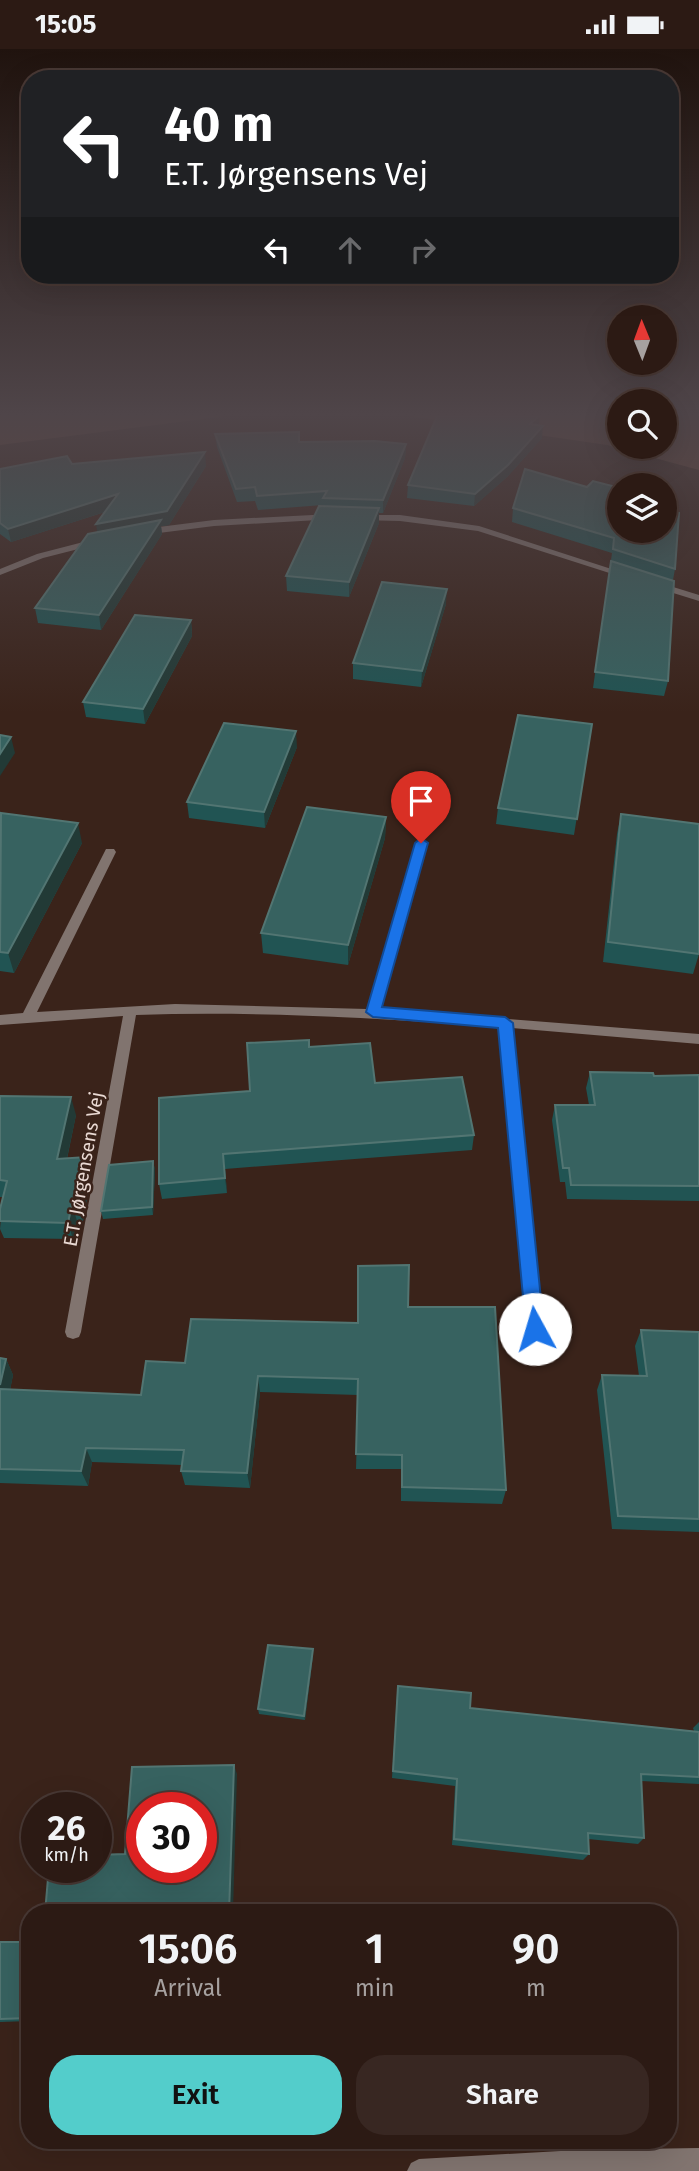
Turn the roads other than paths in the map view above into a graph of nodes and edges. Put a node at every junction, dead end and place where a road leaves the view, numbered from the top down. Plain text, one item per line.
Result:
1 (338, 517) edge
2 (350, 517) edge
3 (130, 534) edge
4 (104, 540) edge
5 (0, 572) edge
6 (632, 577) edge
7 (646, 582) edge
8 (699, 599) edge
9 (421, 843) dead end
10 (110, 852) dead end
11 (373, 1012) junction
12 (130, 1013) junction
13 (28, 1017) junction
14 (0, 1020) edge
15 (505, 1023) junction
16 (699, 1039) edge
17 (535, 1329) dead end
18 (73, 1332) dead end
19 (699, 2160) edge
20 (419, 2171) edge

1 - 3 street
2 - 6 street
4 - 5 street
7 - 8 street
9 - 11 street
10 - 13 street
11 - 12 street
11 - 15 street
12 - 13 street
12 - 18 street, E.T. Jørgensens Vej
13 - 14 street
15 - 16 street
15 - 17 street
19 - 20 street

